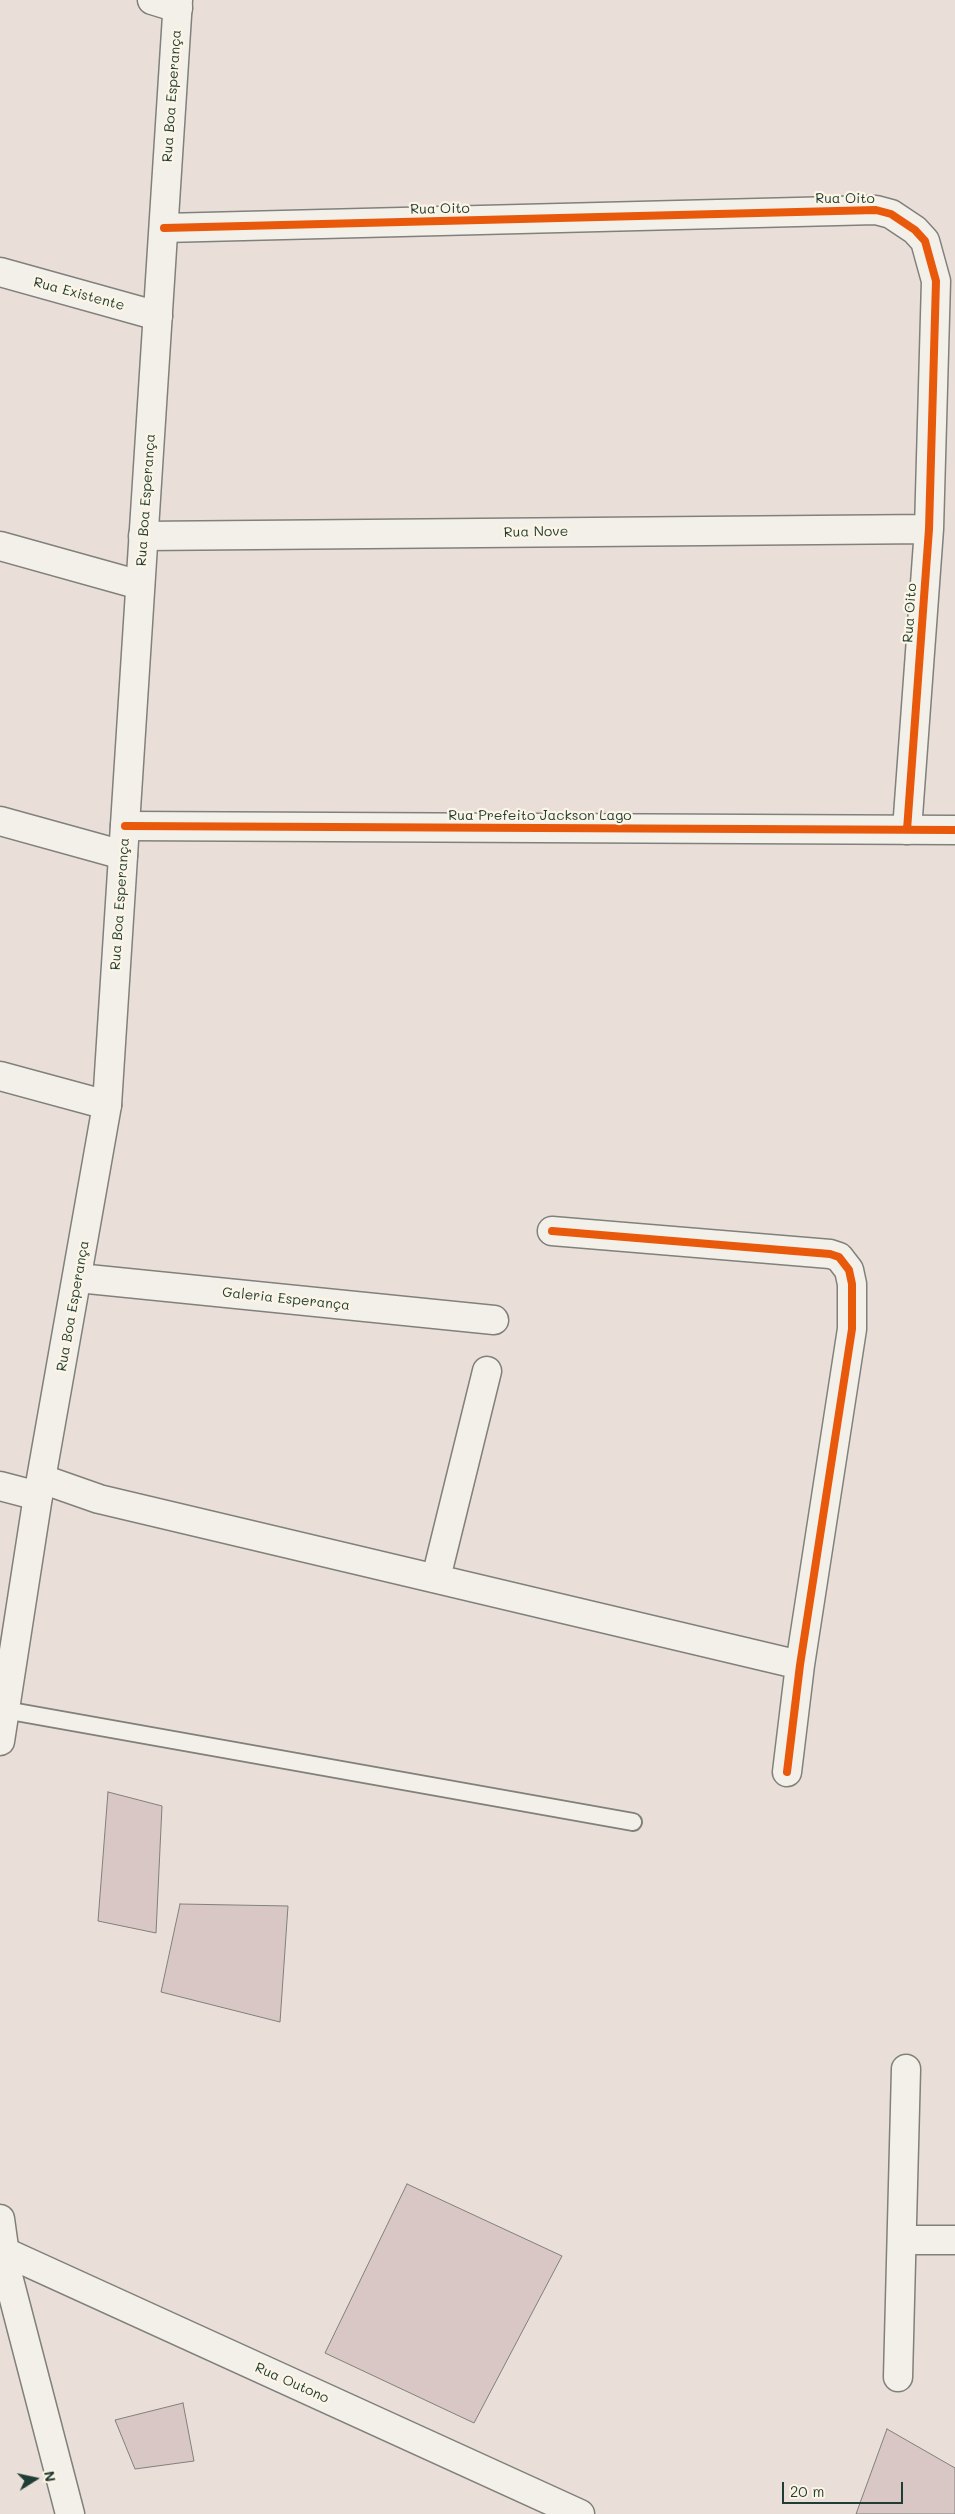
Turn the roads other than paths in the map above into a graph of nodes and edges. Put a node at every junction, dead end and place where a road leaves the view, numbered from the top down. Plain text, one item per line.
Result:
1 (152, 0) edge
2 (178, 4) edge
3 (164, 228) junction
4 (0, 272) edge
5 (158, 316) junction
6 (929, 529) junction
7 (143, 536) junction
8 (0, 546) edge
9 (140, 585) junction
10 (0, 821) edge
11 (125, 826) junction
12 (907, 830) junction
13 (955, 830) edge
14 (123, 855) junction
15 (0, 1076) edge
16 (107, 1105) junction
17 (552, 1231) dead end
18 (78, 1278) junction
19 (494, 1320) dead end
20 (487, 1371) dead end
21 (0, 1486) edge
22 (40, 1488) junction
23 (436, 1578) junction
24 (800, 1666) junction
25 (5, 1710) junction
26 (0, 1741) edge
27 (787, 1772) dead end
28 (633, 1822) dead end
29 (906, 2069) dead end
30 (0, 2219) edge
31 (902, 2240) junction
32 (955, 2240) edge
33 (4, 2267) edge
34 (898, 2377) dead end
35 (70, 2514) edge
36 (580, 2514) edge

1 - 2 street
2 - 3 street, Rua Boa Esperança
3 - 5 street, Rua Boa Esperança
3 - 6 street, Rua Oito
4 - 5 street, Rua Existente
5 - 7 street, Rua Boa Esperança
6 - 7 street, Rua Nove
6 - 12 street, Rua Oito
7 - 9 street, Rua Boa Esperança
8 - 9 street
9 - 11 street, Rua Boa Esperança
10 - 14 street
11 - 12 street, Rua Prefeito Jackson Lago
11 - 14 street, Rua Boa Esperança
12 - 13 street, Rua Prefeito Jackson Lago
14 - 16 street, Rua Boa Esperança
15 - 16 street
16 - 18 street, Rua Boa Esperança
17 - 24 street
18 - 19 street, Galeria Esperança
18 - 22 street, Rua Boa Esperança
20 - 23 street
21 - 22 street
22 - 23 street
22 - 25 street, Rua Boa Esperança
23 - 24 street
24 - 27 street
25 - 26 street, Rua Boa Esperança
25 - 28 lane
29 - 31 street
30 - 33 street
31 - 32 street
31 - 34 street
33 - 35 street
33 - 36 street, Rua Outono

